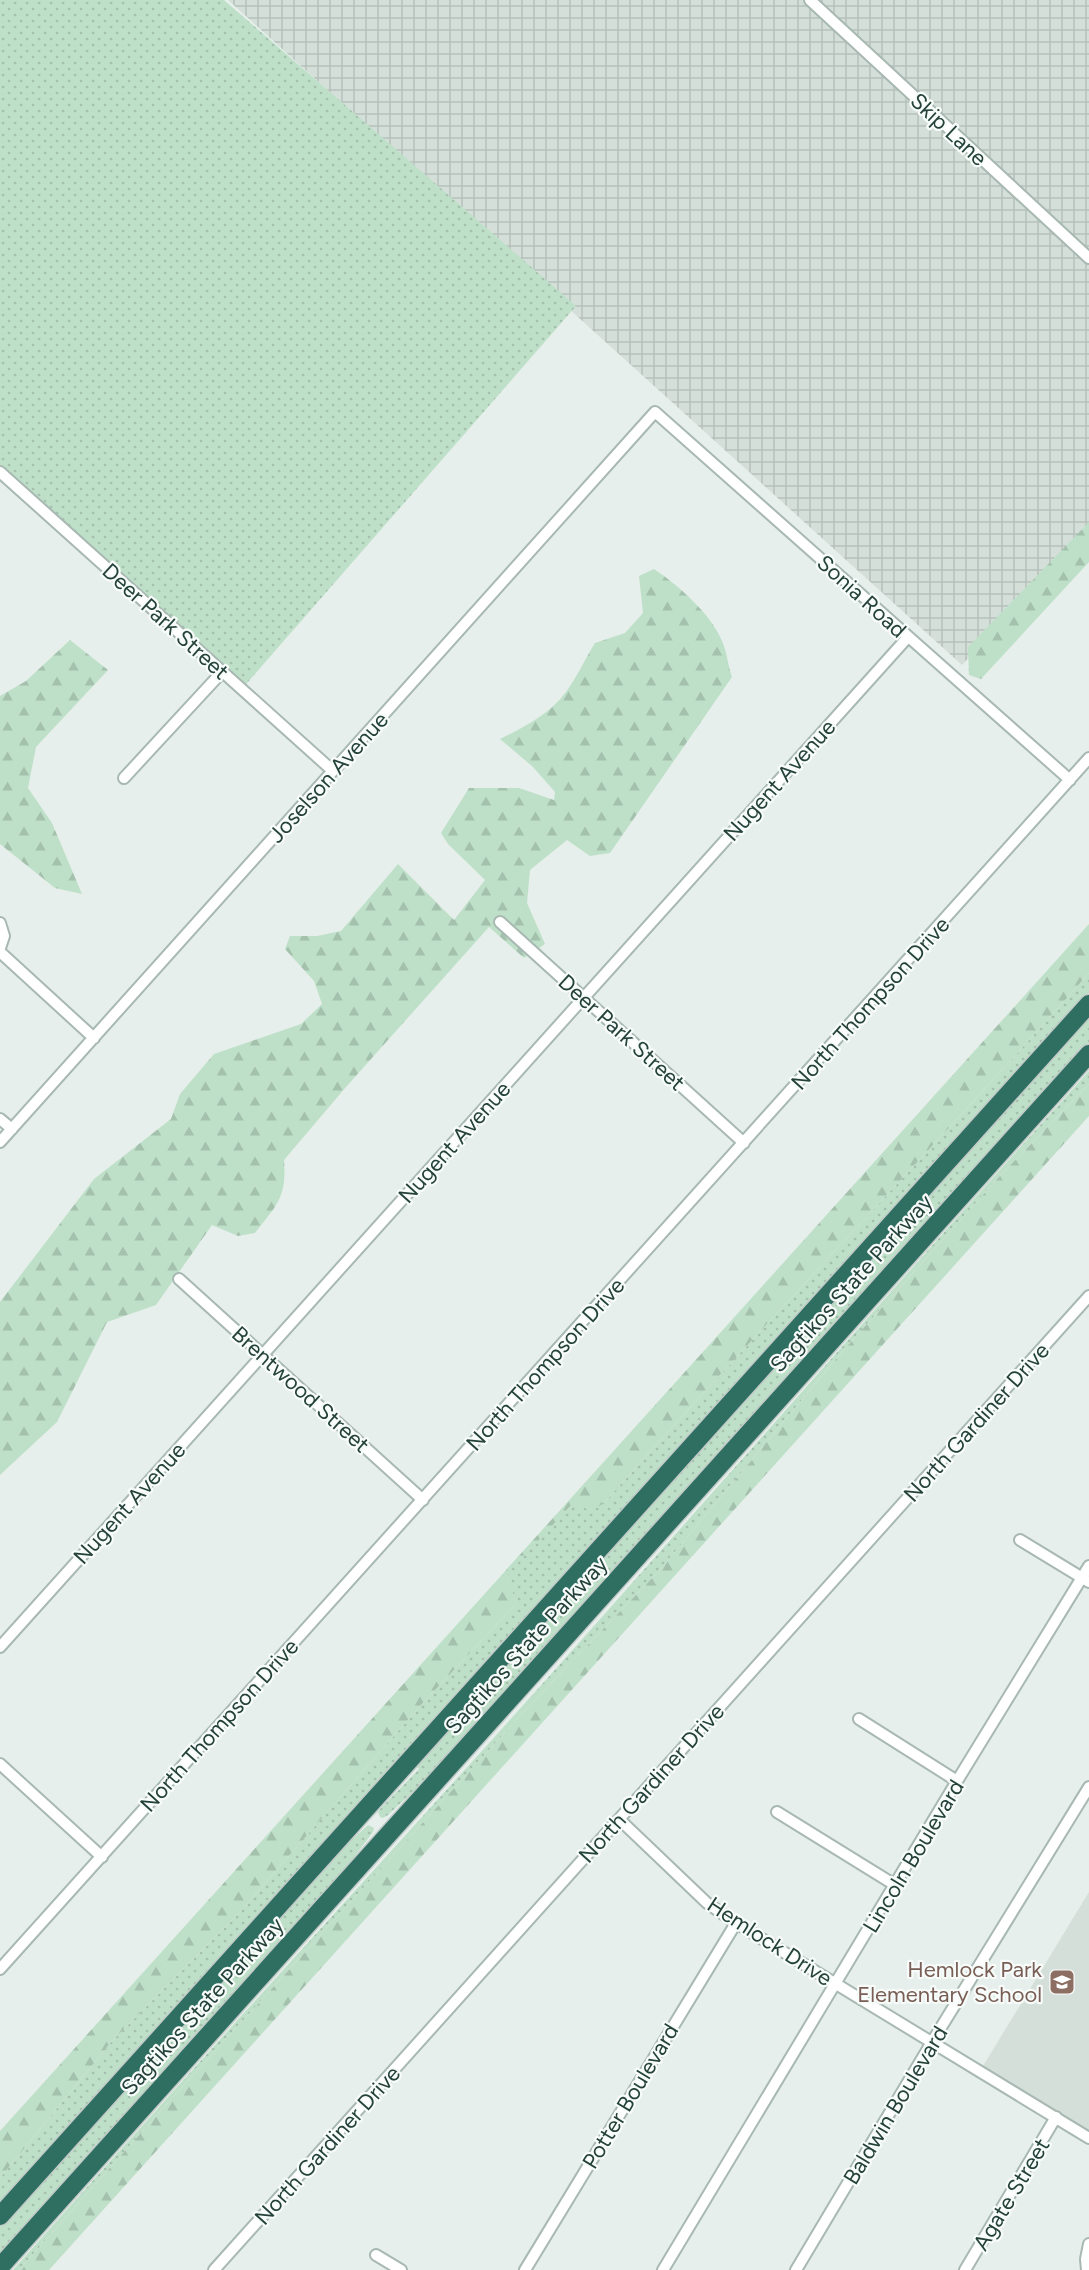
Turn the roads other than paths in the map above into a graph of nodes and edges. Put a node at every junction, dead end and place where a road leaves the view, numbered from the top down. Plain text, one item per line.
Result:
1 (810, 0) edge
2 (1089, 258) edge
3 (655, 412) joint
4 (0, 472) edge
5 (908, 637) junction
6 (222, 672) junction
7 (1089, 758) edge
8 (333, 771) junction
9 (124, 778) dead end
10 (1070, 780) junction
11 (500, 922) dead end
12 (0, 923) edge
13 (0, 950) edge
14 (583, 998) junction
15 (1089, 1004) edge
16 (94, 1038) junction
17 (1089, 1054) edge
18 (0, 1119) edge
19 (12, 1129) junction
20 (0, 1142) edge
21 (744, 1143) junction
22 (179, 1279) dead end
23 (1089, 1296) edge
24 (263, 1355) junction
25 (423, 1500) junction
26 (1020, 1539) dead end
27 (1089, 1566) edge
28 (1086, 1580) edge
29 (0, 1647) edge
30 (859, 1719) dead end
31 (0, 1764) edge
32 (957, 1781) junction
33 (1089, 1787) edge
34 (777, 1812) dead end
35 (619, 1819) junction
36 (102, 1857) junction
37 (896, 1885) junction
38 (736, 1923) junction
39 (0, 1969) edge
40 (837, 1984) junction
41 (932, 2042) junction
42 (1056, 2117) junction
43 (1089, 2138) edge
44 (0, 2216) edge
45 (1089, 2244) edge
46 (376, 2255) dead end
47 (0, 2267) edge
48 (214, 2270) edge
49 (401, 2270) edge
50 (525, 2270) edge
51 (663, 2270) edge
52 (796, 2270) edge
53 (965, 2270) edge
54 (1087, 2270) edge

1 - 2 street, Skip Lane
3 - 5 street, Sonia Road
3 - 8 street, Joselson Avenue
4 - 6 street, Deer Park Street
5 - 10 street, Sonia Road
5 - 14 street, Nugent Avenue
6 - 8 street, Deer Park Street
6 - 9 street
7 - 10 street, North Thompson Drive
8 - 16 street, Joselson Avenue
10 - 21 street, North Thompson Drive
11 - 14 street, Deer Park Street
12 - 13 street
13 - 16 street
14 - 21 street, Deer Park Street
14 - 24 street, Nugent Avenue
15 - 44 highway, Sagtikos State Parkway
16 - 19 street, Joselson Avenue
17 - 47 highway, Sagtikos State Parkway
18 - 19 street
19 - 20 street, Joselson Avenue
21 - 25 street, North Thompson Drive
22 - 24 street, Brentwood Street
23 - 35 street, North Gardiner Drive
24 - 25 street, Brentwood Street
24 - 29 street, Nugent Avenue
25 - 36 street, North Thompson Drive
26 - 28 street
27 - 28 street, Lincoln Boulevard
28 - 32 street, Lincoln Boulevard
30 - 32 street
31 - 36 street
32 - 37 street, Lincoln Boulevard
33 - 41 street, Baldwin Boulevard
34 - 37 street
35 - 38 street, Hemlock Drive
35 - 48 street, North Gardiner Drive
36 - 39 street, North Thompson Drive
37 - 40 street, Lincoln Boulevard
38 - 40 street, Hemlock Drive
38 - 50 street, Potter Boulevard
40 - 41 street, Hemlock Drive
40 - 51 street, Lincoln Boulevard
41 - 42 street, Hemlock Drive
41 - 52 street, Baldwin Boulevard
42 - 43 street, Hemlock Drive
42 - 53 street, Agate Street
45 - 54 street
46 - 49 street

